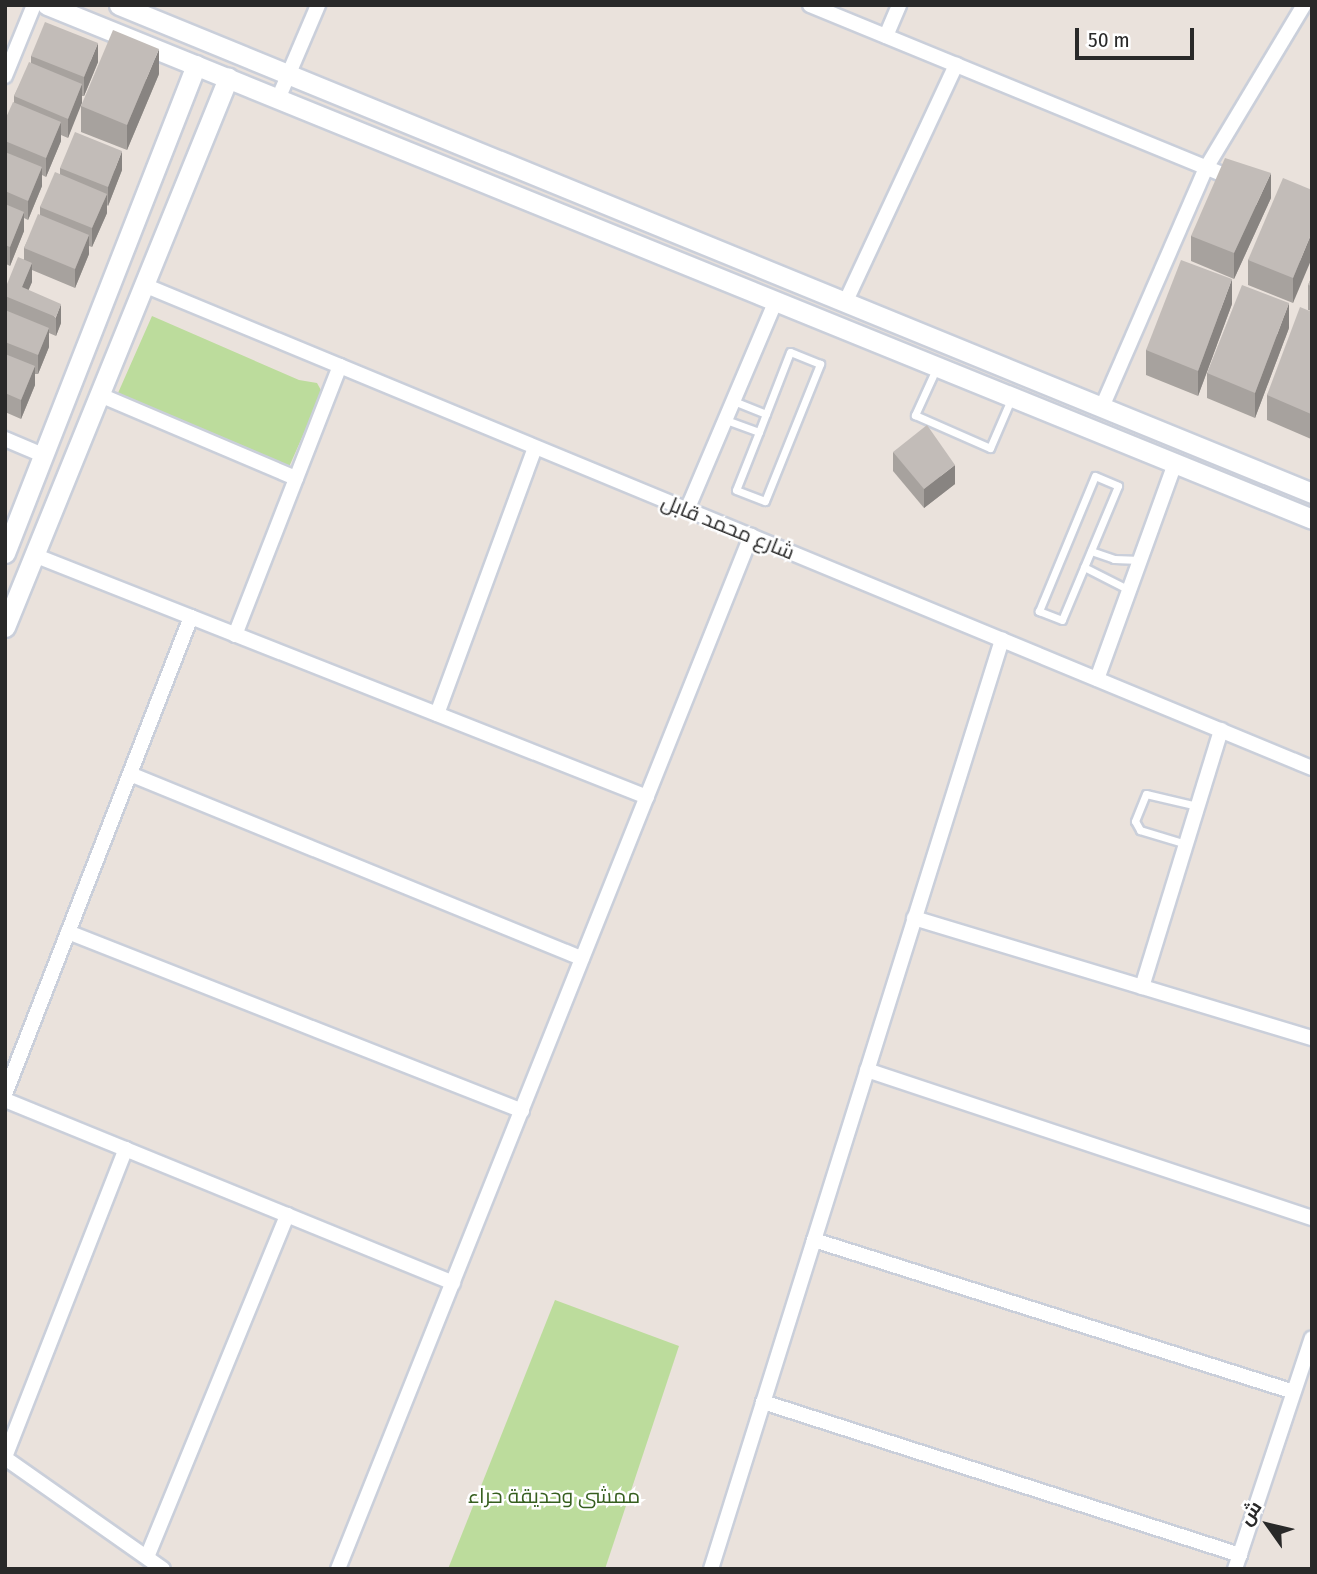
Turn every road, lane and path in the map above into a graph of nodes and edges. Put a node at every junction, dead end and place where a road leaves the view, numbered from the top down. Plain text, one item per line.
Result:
1 (34, 5) edge
2 (47, 5) edge
3 (119, 5) edge
4 (318, 5) edge
5 (810, 5) edge
6 (899, 5) edge
7 (1304, 5) edge
8 (886, 36) junction
9 (196, 65) junction
10 (956, 65) junction
11 (289, 74) junction
12 (5, 76) edge
13 (228, 78) junction
14 (278, 99) junction
15 (1206, 167) junction
16 (1253, 187) edge
17 (145, 285) junction
18 (776, 300) junction
19 (845, 303) junction
20 (340, 366) junction
21 (937, 366) junction
22 (100, 395) junction
23 (1012, 397) junction
24 (733, 401) junction
25 (1102, 407) junction
26 (766, 414) junction
27 (725, 419) junction
28 (759, 432) junction
29 (5, 439) edge
30 (536, 447) junction
31 (45, 456) junction
32 (1175, 463) junction
33 (296, 478) junction
34 (1312, 493) edge
35 (687, 510) junction
36 (1312, 519) edge
37 (751, 536) junction
38 (1091, 551) junction
39 (5, 553) edge
40 (34, 555) junction
41 (1140, 560) junction
42 (1084, 566) junction
43 (1129, 590) junction
44 (191, 617) junction
45 (5, 627) edge
46 (235, 635) junction
47 (1002, 640) junction
48 (1097, 679) junction
49 (437, 714) junction
50 (1221, 730) junction
51 (1312, 768) edge
52 (130, 774) junction
53 (647, 797) junction
54 (1198, 806) junction
55 (1186, 844) junction
56 (914, 918) junction
57 (68, 932) junction
58 (582, 958) junction
59 (1142, 987) junction
60 (1312, 1038) edge
61 (867, 1070) junction
62 (5, 1094) edge
63 (5, 1100) edge
64 (522, 1111) junction
65 (126, 1150) junction
66 (286, 1215) junction
67 (1312, 1218) edge
68 (814, 1240) junction
69 (453, 1283) junction
70 (1312, 1338) edge
71 (1294, 1392) junction
72 (763, 1402) junction
73 (5, 1457) edge
74 (146, 1557) junction
75 (1238, 1562) edge
76 (712, 1568) edge
77 (163, 1569) edge
78 (338, 1569) edge

1 - 12 street
2 - 9 street
3 - 11 street
4 - 11 street
5 - 8 street
6 - 8 street
7 - 15 street
8 - 10 street
9 - 13 street
9 - 31 street
10 - 15 street
10 - 19 street
11 - 14 street
11 - 19 street
13 - 14 street
13 - 17 street
14 - 18 street
15 - 16 street
15 - 25 street
17 - 20 street, شارع محمد قابل
17 - 22 street
18 - 21 street
18 - 24 street
19 - 25 street
20 - 30 street, شارع محمد قابل
20 - 33 street
21 - 23 street
21 - 23 lane
22 - 33 street
22 - 40 street
23 - 32 street
24 - 26 lane
24 - 27 street
25 - 34 street
26 - 28 lane
26 - 28 lane
27 - 28 lane
27 - 35 street
29 - 31 street
30 - 35 street, شارع محمد قابل
30 - 49 street
31 - 39 street
32 - 36 street
32 - 41 street
33 - 46 street
35 - 37 street, شارع محمد قابل
37 - 47 street, شارع محمد قابل
37 - 53 street
38 - 41 lane
38 - 42 lane
38 - 42 lane
40 - 44 street
40 - 45 street
41 - 43 street
42 - 43 lane
43 - 48 street
44 - 46 street
44 - 52 street
46 - 49 street
47 - 48 street, شارع محمد قابل
47 - 56 street
48 - 50 street, شارع محمد قابل
49 - 53 street
50 - 51 street, شارع محمد قابل
50 - 54 street
52 - 57 street
52 - 58 street
53 - 58 street
54 - 55 street
54 - 55 lane
55 - 59 street
56 - 59 street
56 - 61 street
57 - 62 street
57 - 64 street
58 - 64 street
59 - 60 street
61 - 67 street
61 - 68 street
63 - 65 street
64 - 69 street
65 - 66 street
65 - 73 street
66 - 69 street
66 - 74 street
68 - 71 street
68 - 72 street
69 - 78 street
70 - 71 street
71 - 75 street
72 - 75 street
72 - 76 street
73 - 74 street
74 - 77 street

